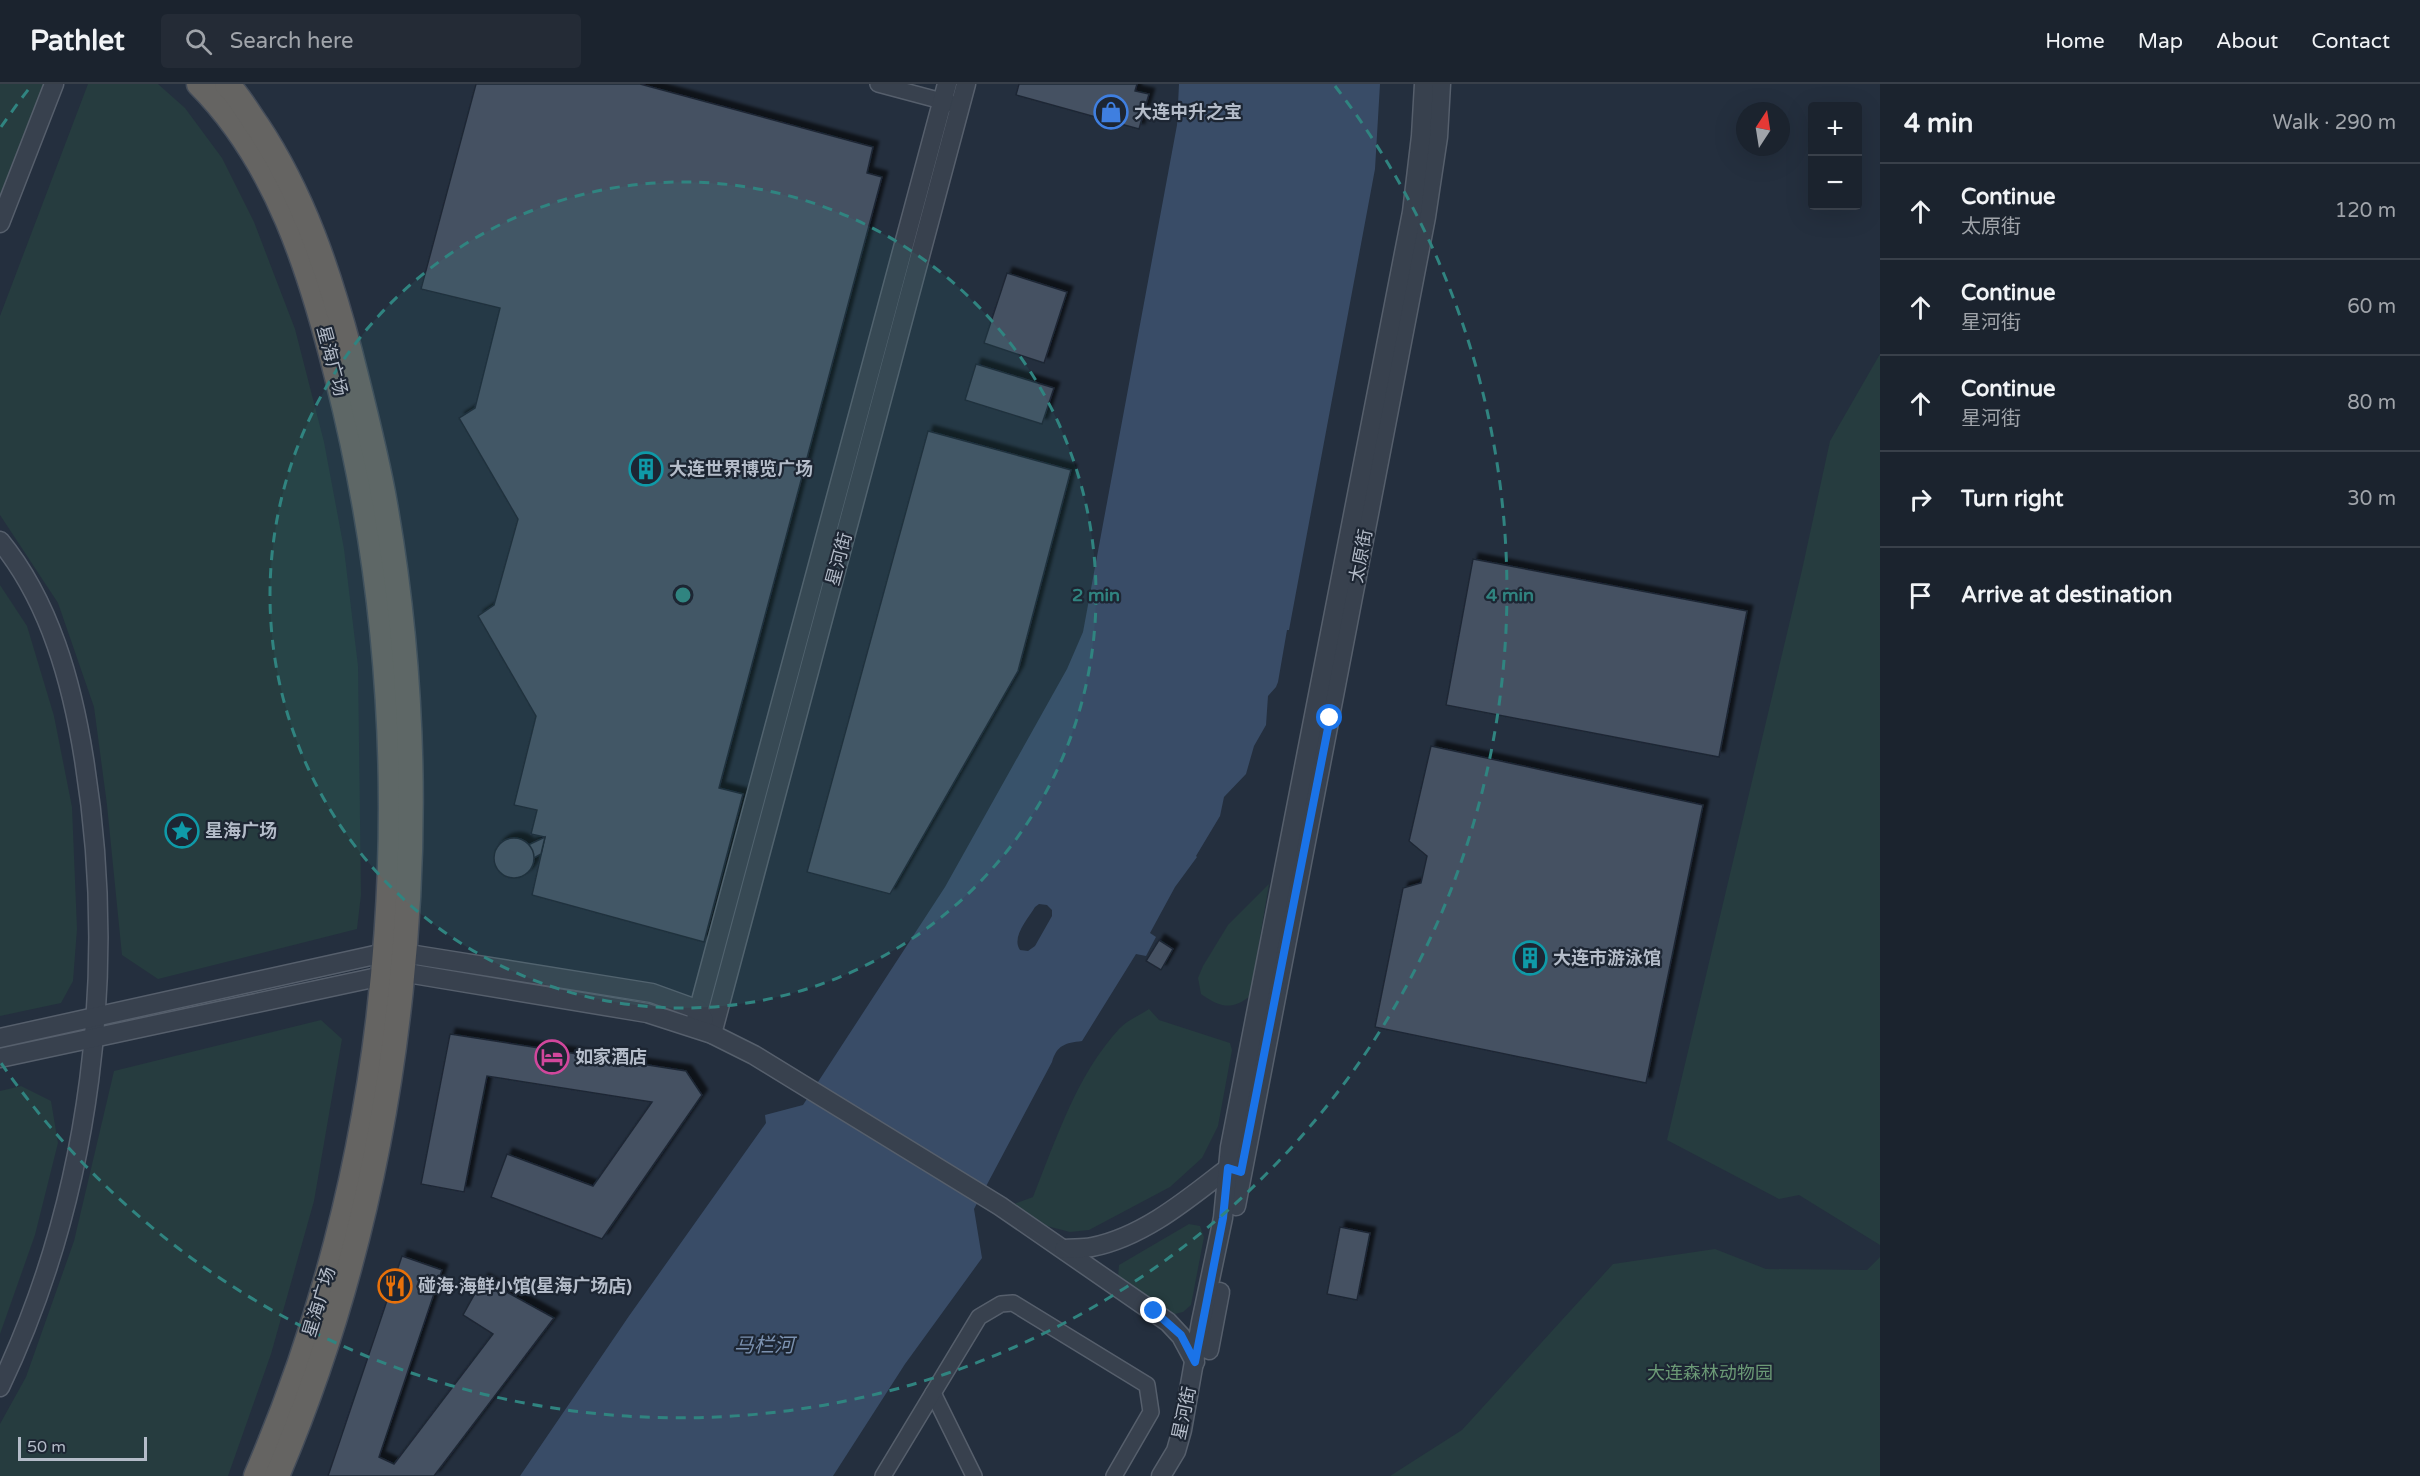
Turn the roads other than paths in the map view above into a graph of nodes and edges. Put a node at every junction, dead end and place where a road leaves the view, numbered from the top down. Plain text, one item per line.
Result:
1 (54, 84) edge
2 (199, 84) edge
3 (227, 84) edge
4 (878, 84) edge
5 (966, 84) edge
6 (1424, 84) edge
7 (1441, 84) edge
8 (944, 93) edge
9 (961, 106) junction
10 (0, 224) edge
11 (0, 542) edge
12 (1288, 851) joint
13 (392, 964) junction
14 (95, 1017) junction
15 (697, 1019) junction
16 (1271, 1026) joint
17 (712, 1034) junction
18 (0, 1038) edge
19 (93, 1038) junction
20 (0, 1058) edge
21 (1235, 1170) junction
22 (1064, 1249) junction
23 (1195, 1362) junction
24 (0, 1387) edge
25 (933, 1392) junction
26 (256, 1476) edge
27 (277, 1476) edge
28 (883, 1476) edge
29 (975, 1476) edge
30 (1114, 1476) edge
31 (1161, 1476) edge
32 (1176, 1476) edge

1 - 10 street
2 - 13 highway, 星海广场
3 - 13 highway, 星海广场
4 - 8 street
5 - 9 street, 星河街
6 - 12 street, 太原街
7 - 16 street, 太原街
8 - 9 street
8 - 15 street, 星河街
9 - 17 street, 星河街
11 - 14 street
12 - 21 street, 星河街
13 - 14 street
13 - 15 street
13 - 19 street
13 - 26 highway, 星海广场
13 - 27 highway, 星海广场
14 - 18 street
14 - 19 street
15 - 17 street
16 - 21 street, 星河街
17 - 22 street
19 - 20 street
19 - 24 street
21 - 22 street
21 - 23 street, 星河街
21 - 32 street, 星河街
22 - 23 street
23 - 31 street, 星河街
25 - 28 street
25 - 29 street
25 - 30 street

